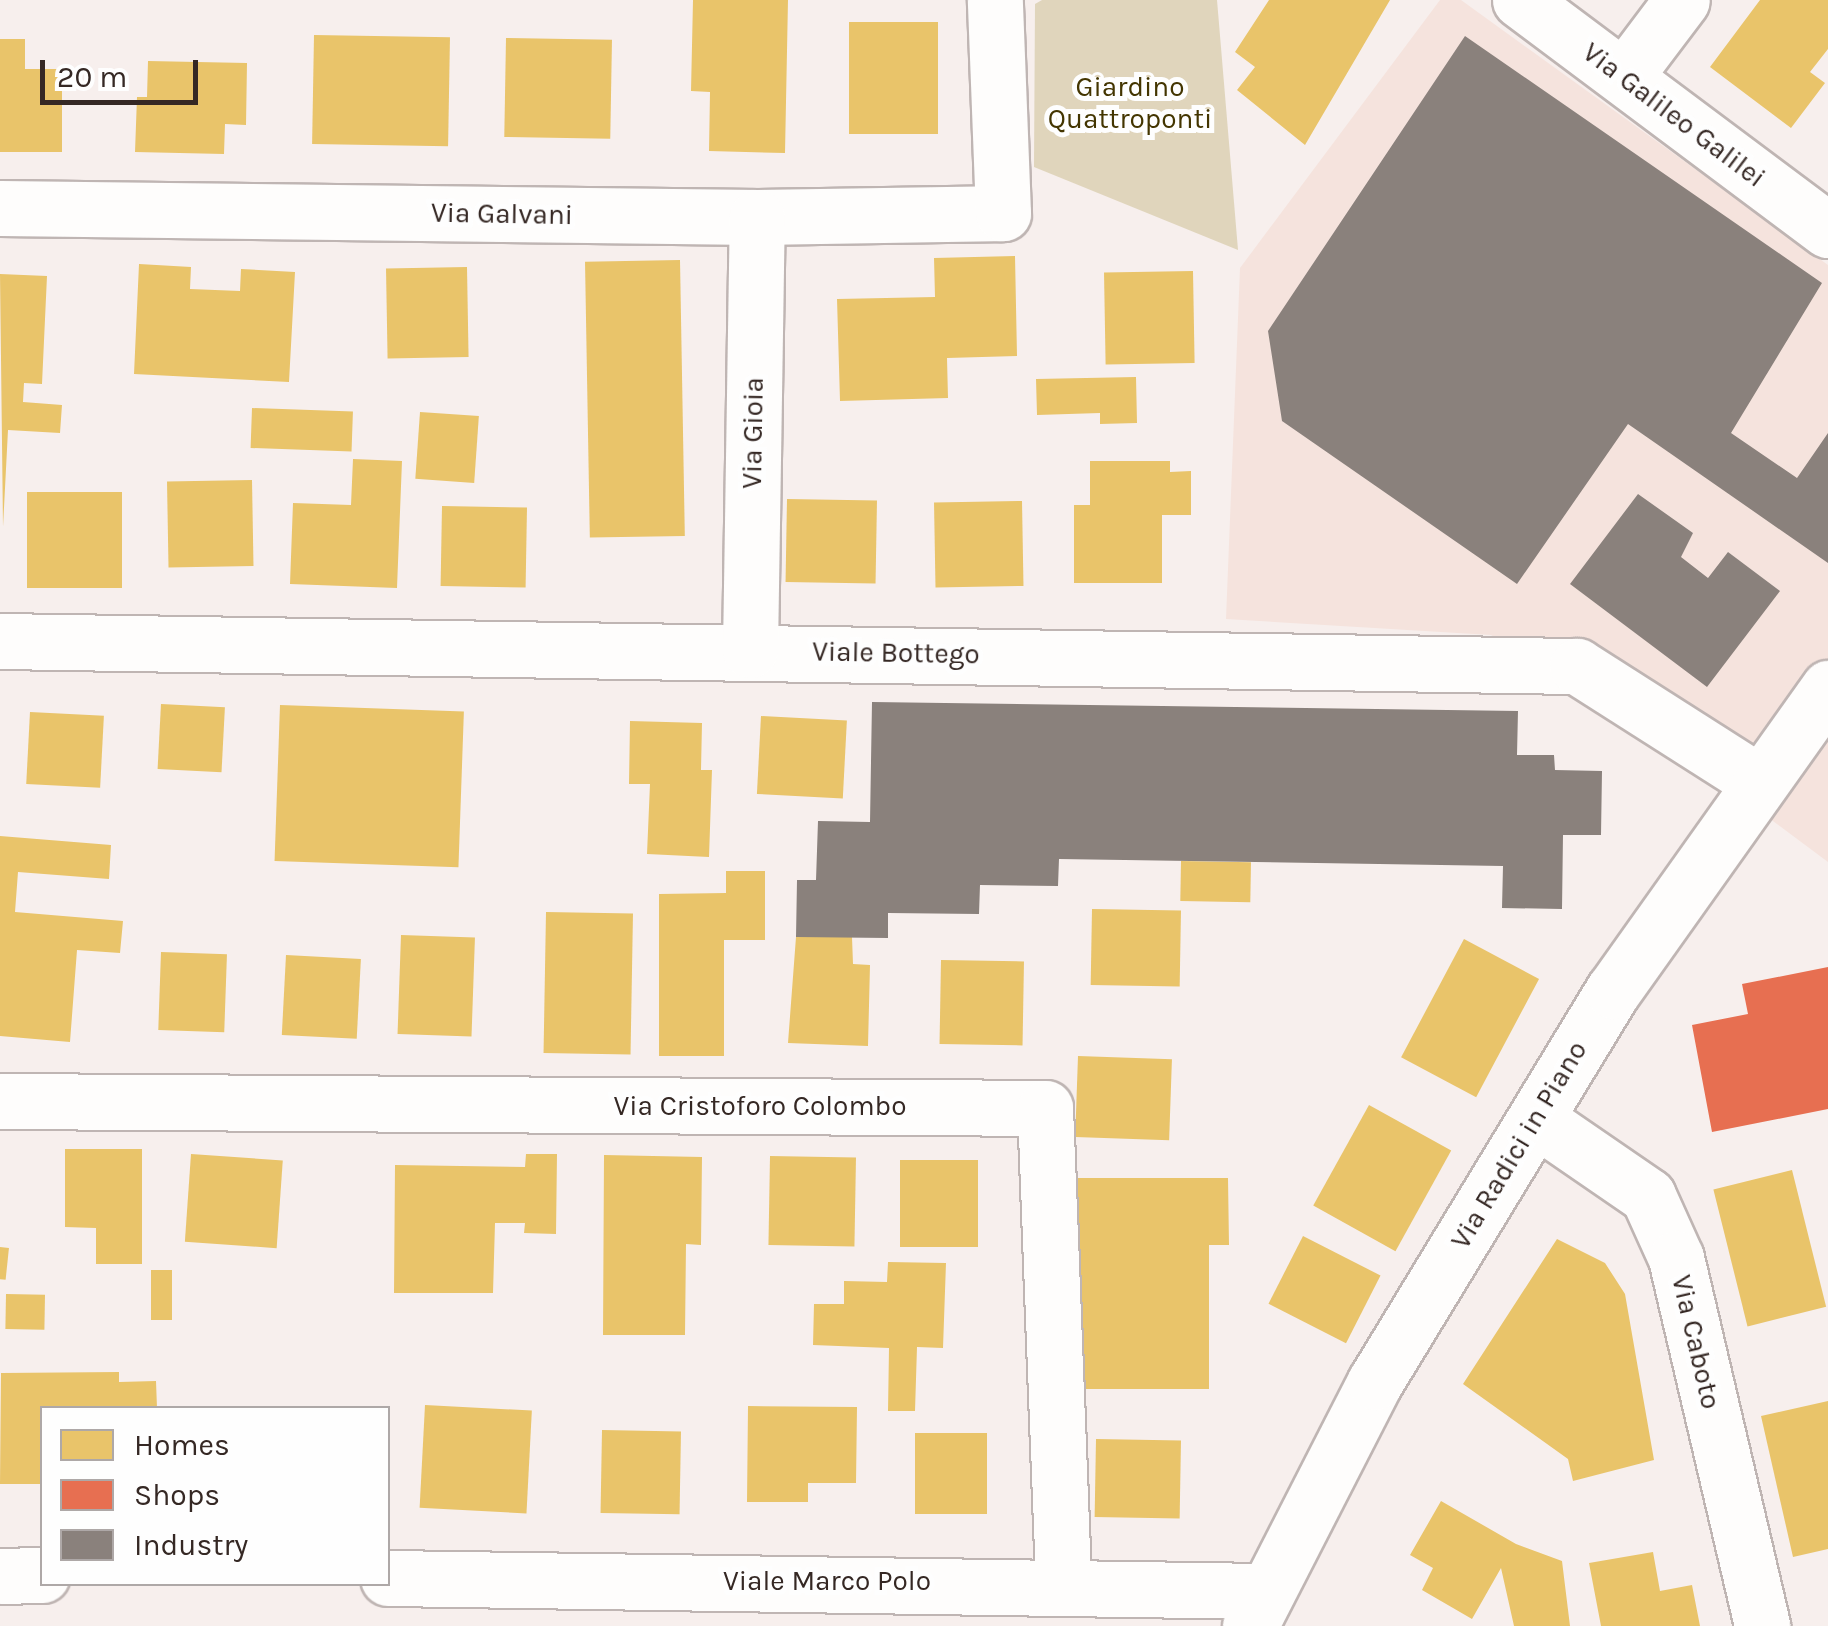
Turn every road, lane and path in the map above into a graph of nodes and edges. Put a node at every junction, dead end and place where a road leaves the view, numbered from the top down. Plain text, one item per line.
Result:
1 (996, 0) edge
2 (1520, 0) edge
3 (1682, 0) edge
4 (1624, 77) junction
5 (0, 208) edge
6 (757, 217) junction
7 (1828, 230) edge
8 (0, 642) edge
9 (750, 650) junction
10 (1828, 688) edge
11 (1759, 782) junction
12 (0, 1102) edge
13 (1536, 1119) junction
14 (40, 1575) edge
15 (0, 1576) edge
16 (390, 1578) edge
17 (1063, 1583) junction
18 (1258, 1608) edge
19 (1762, 1626) edge

1 - 6 street, Via Galvani
2 - 4 street, Via Galileo Galilei
3 - 4 street
4 - 7 street, Via Galileo Galilei
5 - 6 street, Via Galvani
6 - 9 street, Via Gioia
8 - 9 street, Viale Bottego
9 - 11 street, Viale Bottego
10 - 11 street, Via Radici in Piano
11 - 13 street, Via Radici in Piano
12 - 17 street, Via Cristoforo Colombo
13 - 18 street, Via Radici in Piano
13 - 19 street, Via Caboto
14 - 15 street
16 - 17 street, Viale Marco Polo
17 - 18 street, Viale Marco Polo

